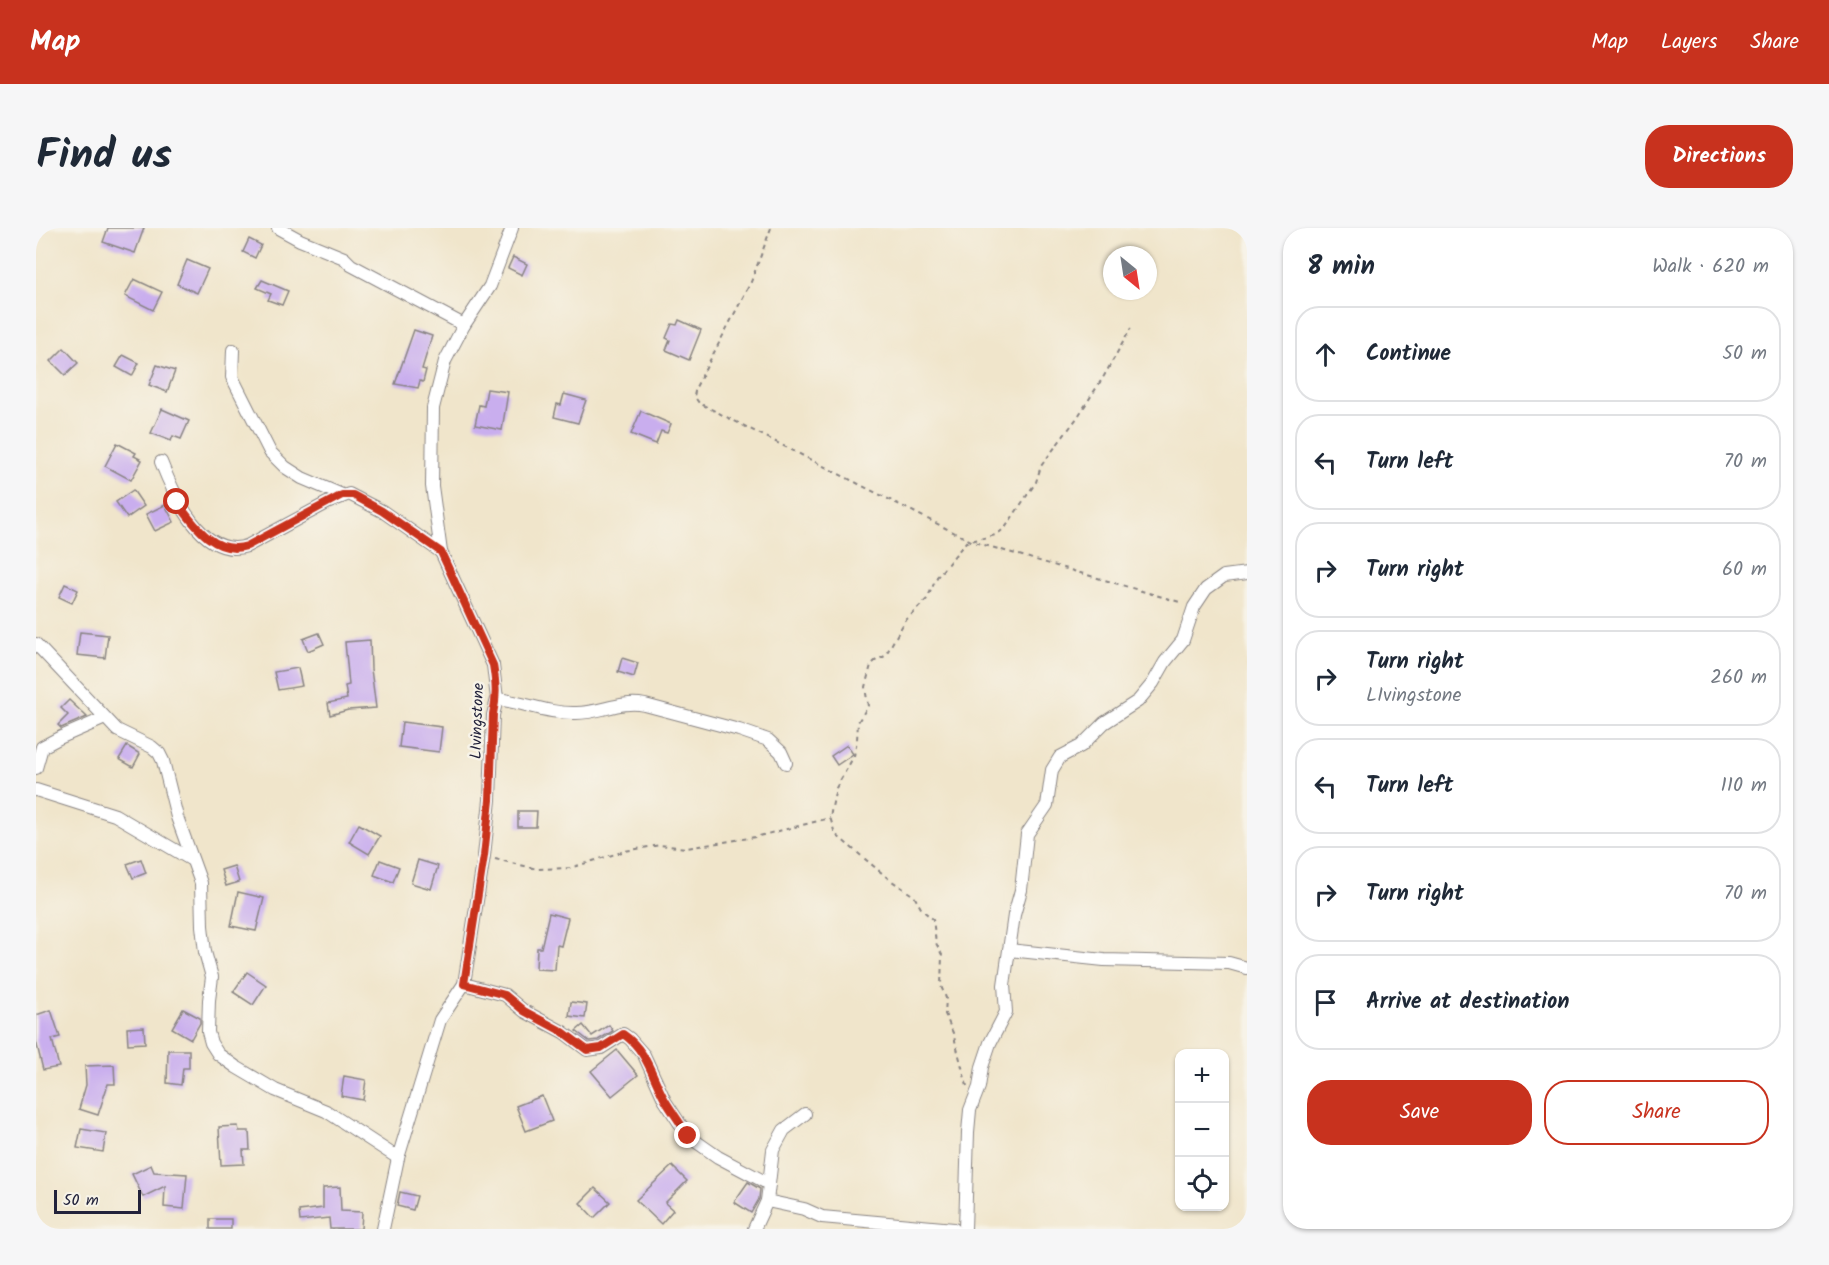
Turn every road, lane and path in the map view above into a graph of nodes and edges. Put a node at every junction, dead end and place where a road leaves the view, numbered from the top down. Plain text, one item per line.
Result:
1 (278, 228) edge
2 (512, 228) edge
3 (771, 228) edge
4 (464, 325) junction
5 (1131, 328) dead end
6 (233, 350) dead end
7 (161, 462) dead end
8 (342, 495) junction
9 (971, 541) junction
10 (441, 552) junction
11 (1247, 573) edge
12 (1194, 607) junction
13 (36, 644) edge
14 (496, 699) junction
15 (105, 718) junction
16 (786, 763) dead end
17 (36, 768) edge
18 (36, 790) edge
19 (830, 817) junction
20 (484, 856) junction
21 (192, 860) junction
22 (1009, 950) junction
23 (1247, 968) edge
24 (464, 984) junction
25 (970, 1110) junction
26 (805, 1114) dead end
27 (399, 1158) junction
28 (769, 1184) junction
29 (767, 1201) junction
30 (383, 1229) edge
31 (754, 1229) edge
32 (954, 1229) edge
33 (965, 1229) edge

1 - 4 street
2 - 4 street, LIvingstone
3 - 9 path
4 - 10 street, LIvingstone
5 - 9 path
6 - 8 street
7 - 8 street
8 - 10 street
9 - 12 path
9 - 19 path
10 - 14 street, LIvingstone
11 - 12 street
12 - 22 street
13 - 15 street
14 - 16 street
14 - 20 street, LIvingstone
15 - 17 street
15 - 21 street
18 - 21 street
19 - 20 path
19 - 25 path
20 - 24 street, LIvingstone
21 - 27 street
22 - 23 street
22 - 25 street
24 - 27 street, LIvingstone
24 - 28 street
25 - 33 street
26 - 28 street
27 - 30 street, LIvingstone
28 - 29 street
29 - 31 street
29 - 32 street

